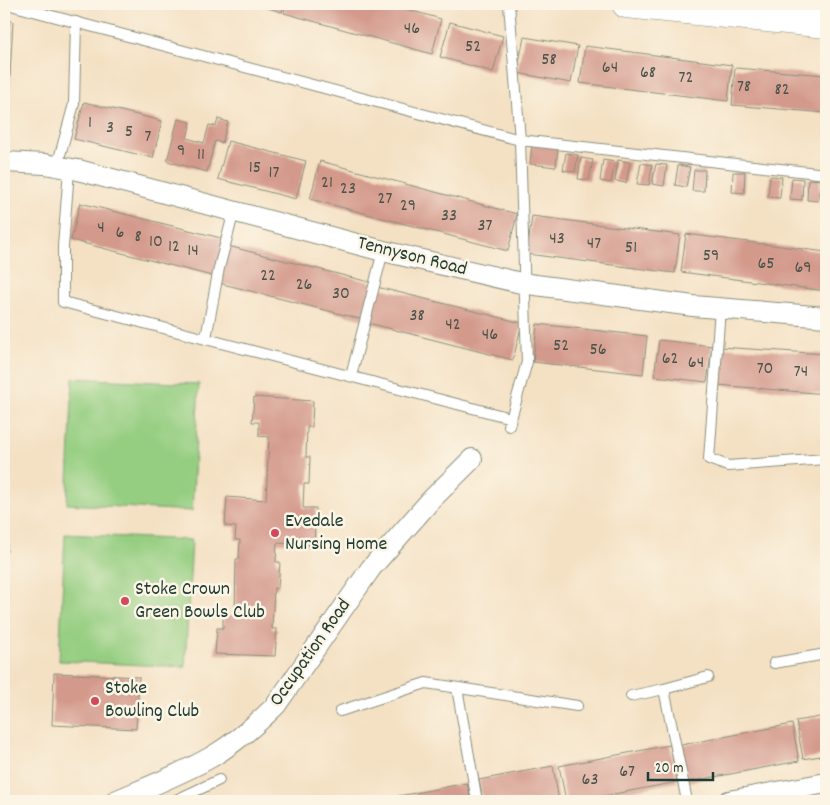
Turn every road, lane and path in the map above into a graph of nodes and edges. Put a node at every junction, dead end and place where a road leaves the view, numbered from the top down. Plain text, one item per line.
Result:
1 (7, 4) edge
2 (509, 4) edge
3 (626, 4) edge
4 (772, 12) edge
5 (76, 22) junction
6 (826, 24) edge
7 (520, 140) junction
8 (4, 162) edge
9 (63, 168) junction
10 (826, 174) edge
11 (234, 211) junction
12 (384, 251) junction
13 (524, 284) junction
14 (720, 308) junction
15 (826, 317) edge
16 (206, 338) junction
17 (351, 376) junction
18 (826, 459) edge
19 (472, 460) dead end
20 (826, 654) edge
21 (774, 663) dead end
22 (708, 677) dead end
23 (457, 688) junction
24 (664, 689) junction
25 (631, 696) dead end
26 (577, 706) dead end
27 (340, 711) dead end
28 (219, 780) dead end
29 (826, 784) edge
30 (115, 801) edge
31 (174, 801) edge
32 (477, 801) edge
33 (687, 801) edge
34 (729, 801) edge

1 - 5 lane
2 - 7 lane
3 - 4 street
4 - 6 street
5 - 7 lane
5 - 9 lane
7 - 10 lane
7 - 13 lane
8 - 9 street, Tennyson Road
9 - 11 street, Tennyson Road
9 - 16 lane
11 - 12 street, Tennyson Road
11 - 16 lane
12 - 13 street, Tennyson Road
12 - 17 lane
13 - 14 street, Tennyson Road
13 - 17 lane
14 - 15 street, Tennyson Road
14 - 18 lane
16 - 17 lane
19 - 30 street, Occupation Road
20 - 21 lane
22 - 24 lane
23 - 26 lane
23 - 27 lane
23 - 32 lane
24 - 25 lane
24 - 33 lane
28 - 31 lane
29 - 34 street

